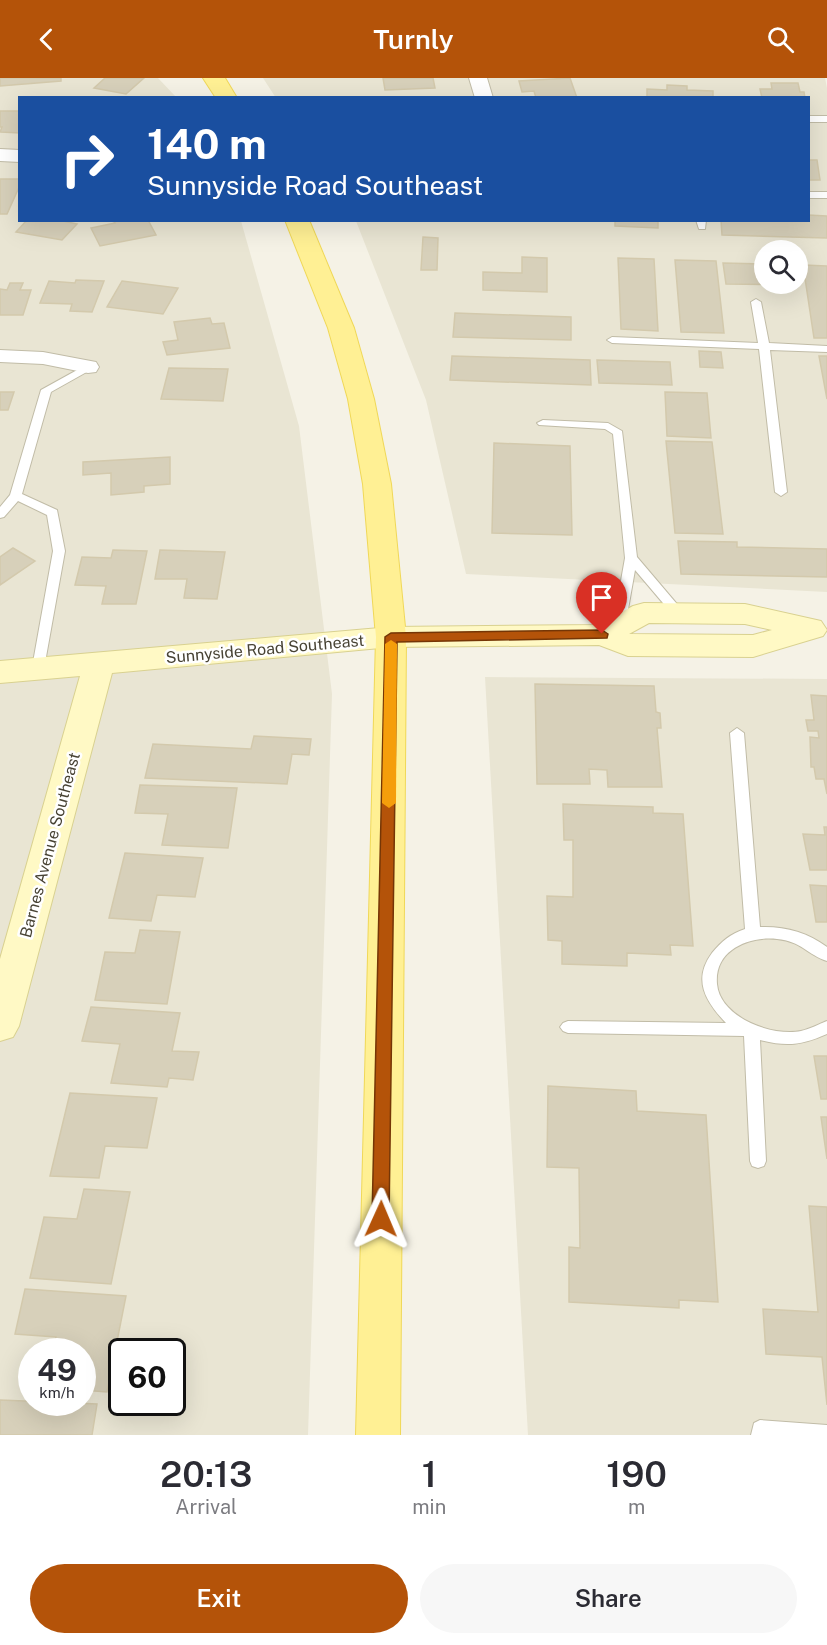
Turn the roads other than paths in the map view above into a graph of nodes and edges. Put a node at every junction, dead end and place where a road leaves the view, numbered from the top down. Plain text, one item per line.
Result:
1 (214, 78) edge
2 (478, 78) edge
3 (226, 96) edge
4 (483, 96) edge
5 (810, 119) edge
6 (827, 119) edge
7 (0, 155) edge
8 (18, 156) edge
9 (810, 195) edge
10 (827, 195) edge
11 (298, 222) edge
12 (756, 302) dead end
13 (612, 340) dead end
14 (764, 346) junction
15 (827, 349) edge
16 (0, 356) edge
17 (88, 367) joint
18 (543, 423) dead end
19 (781, 492) dead end
20 (16, 496) junction
21 (0, 514) edge
22 (631, 558) junction
23 (678, 613) junction
24 (819, 629) edge
25 (611, 630) junction
26 (391, 637) junction
27 (99, 664) junction
28 (38, 668) junction
29 (0, 672) edge
30 (737, 733) dead end
31 (753, 933) junction
32 (827, 955) edge
33 (1, 1017) edge
34 (568, 1027) dead end
35 (827, 1027) edge
36 (749, 1032) junction
37 (758, 1161) dead end
38 (827, 1434) edge
39 (378, 1435) edge
40 (760, 1435) edge

1 - 3 main road
2 - 4 street
5 - 6 lane
7 - 8 street
9 - 10 lane
11 - 26 main road
12 - 14 lane
13 - 14 lane
14 - 15 lane
14 - 19 lane
16 - 17 street
17 - 20 lane
18 - 22 lane
20 - 21 lane
20 - 28 lane
22 - 23 lane
22 - 25 lane
23 - 24 main road, Sunnyside Road Southeast
23 - 25 main road, Sunnyside Road Southeast
24 - 25 main road, Sunnyside Road Southeast
25 - 26 main road, Sunnyside Road Southeast
26 - 27 main road, Sunnyside Road Southeast
26 - 39 main road
27 - 28 main road, Sunnyside Road Southeast
27 - 33 main road, Barnes Avenue Southeast
28 - 29 main road, Sunnyside Road Southeast
30 - 31 lane
31 - 32 lane
31 - 36 lane
34 - 36 lane
35 - 36 lane
36 - 37 lane
38 - 40 lane

